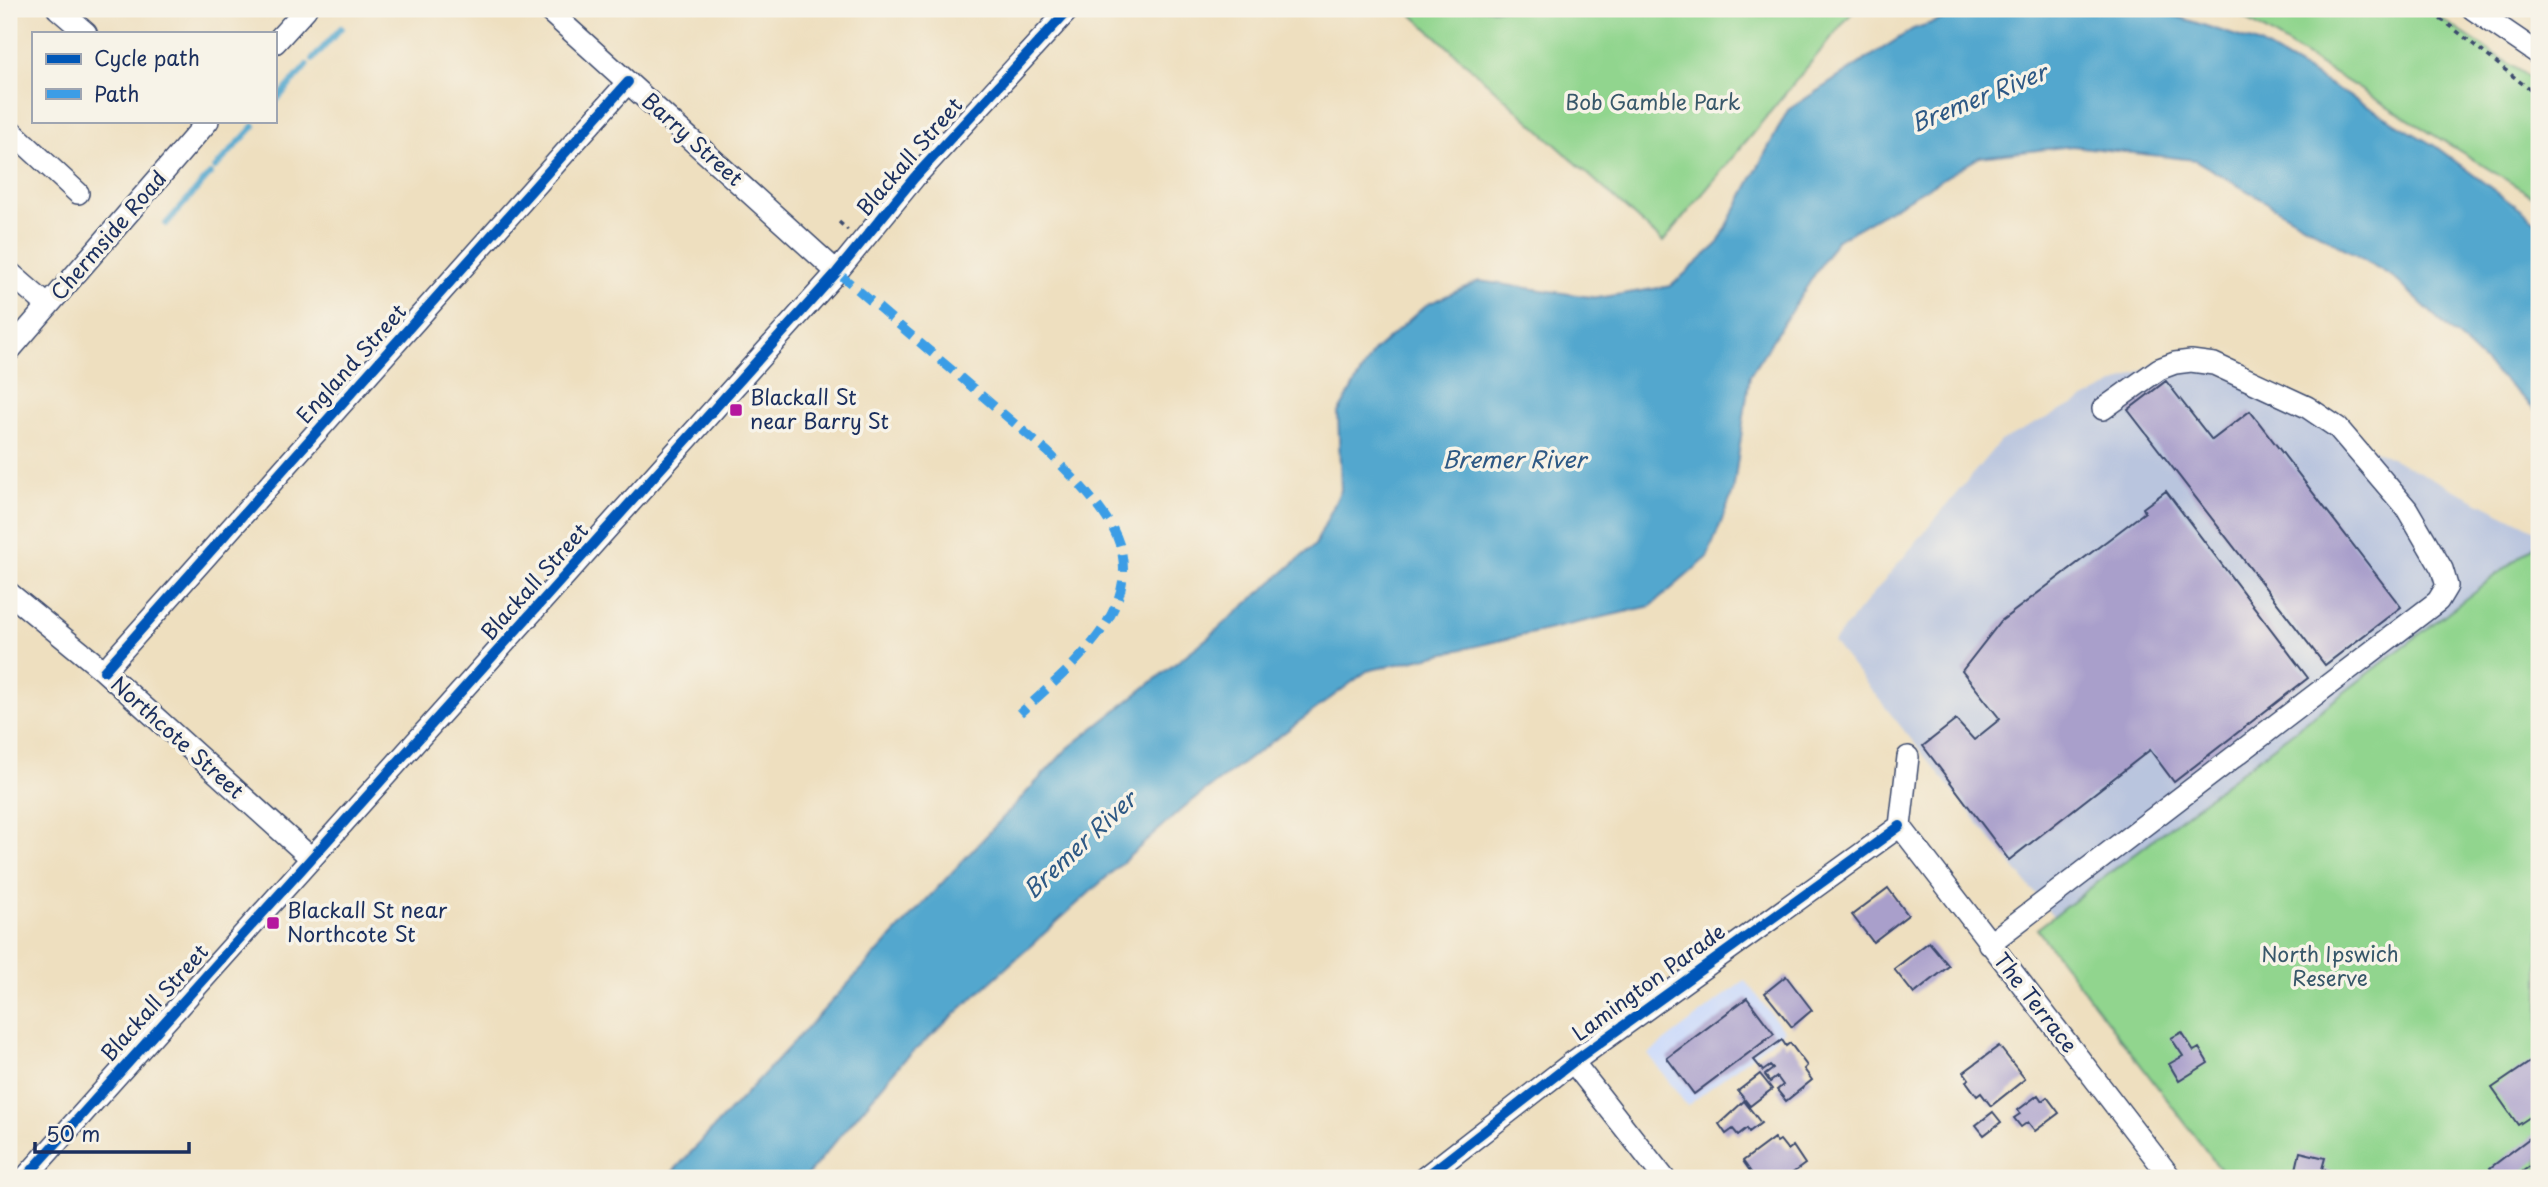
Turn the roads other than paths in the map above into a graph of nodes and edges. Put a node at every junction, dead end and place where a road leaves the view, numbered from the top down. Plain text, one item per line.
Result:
1 (58, 9) edge
2 (306, 9) edge
3 (547, 9) edge
4 (1069, 9) edge
5 (2473, 9) edge
6 (85, 32) edge
7 (276, 42) edge
8 (2539, 54) edge
9 (628, 82) junction
10 (207, 122) edge
11 (9, 129) edge
12 (78, 193) dead end
13 (9, 272) edge
14 (837, 272) junction
15 (48, 306) junction
16 (9, 351) edge
17 (2103, 409) dead end
18 (9, 593) edge
19 (103, 671) junction
20 (1908, 757) dead end
21 (1900, 826) junction
22 (311, 858) junction
23 (1989, 944) junction
24 (1573, 1062) junction
25 (25, 1178) edge
26 (1424, 1178) edge
27 (1664, 1178) edge
28 (2171, 1178) edge

1 - 6 street
2 - 7 street
3 - 9 street, Barry Street
4 - 14 street, Blackall Street
5 - 8 street
9 - 14 street, Barry Street
9 - 19 street, England Street
10 - 15 street, Chermside Road
11 - 12 street
13 - 15 street
14 - 22 street, Blackall Street
15 - 16 street, Chermside Road
17 - 23 street
18 - 19 street, Northcote Street
19 - 22 street, Northcote Street
20 - 21 street
21 - 23 street, The Terrace
21 - 24 street, Lamington Parade
22 - 25 street, Blackall Street
23 - 28 street, The Terrace
24 - 26 street, Lamington Parade
24 - 27 street

